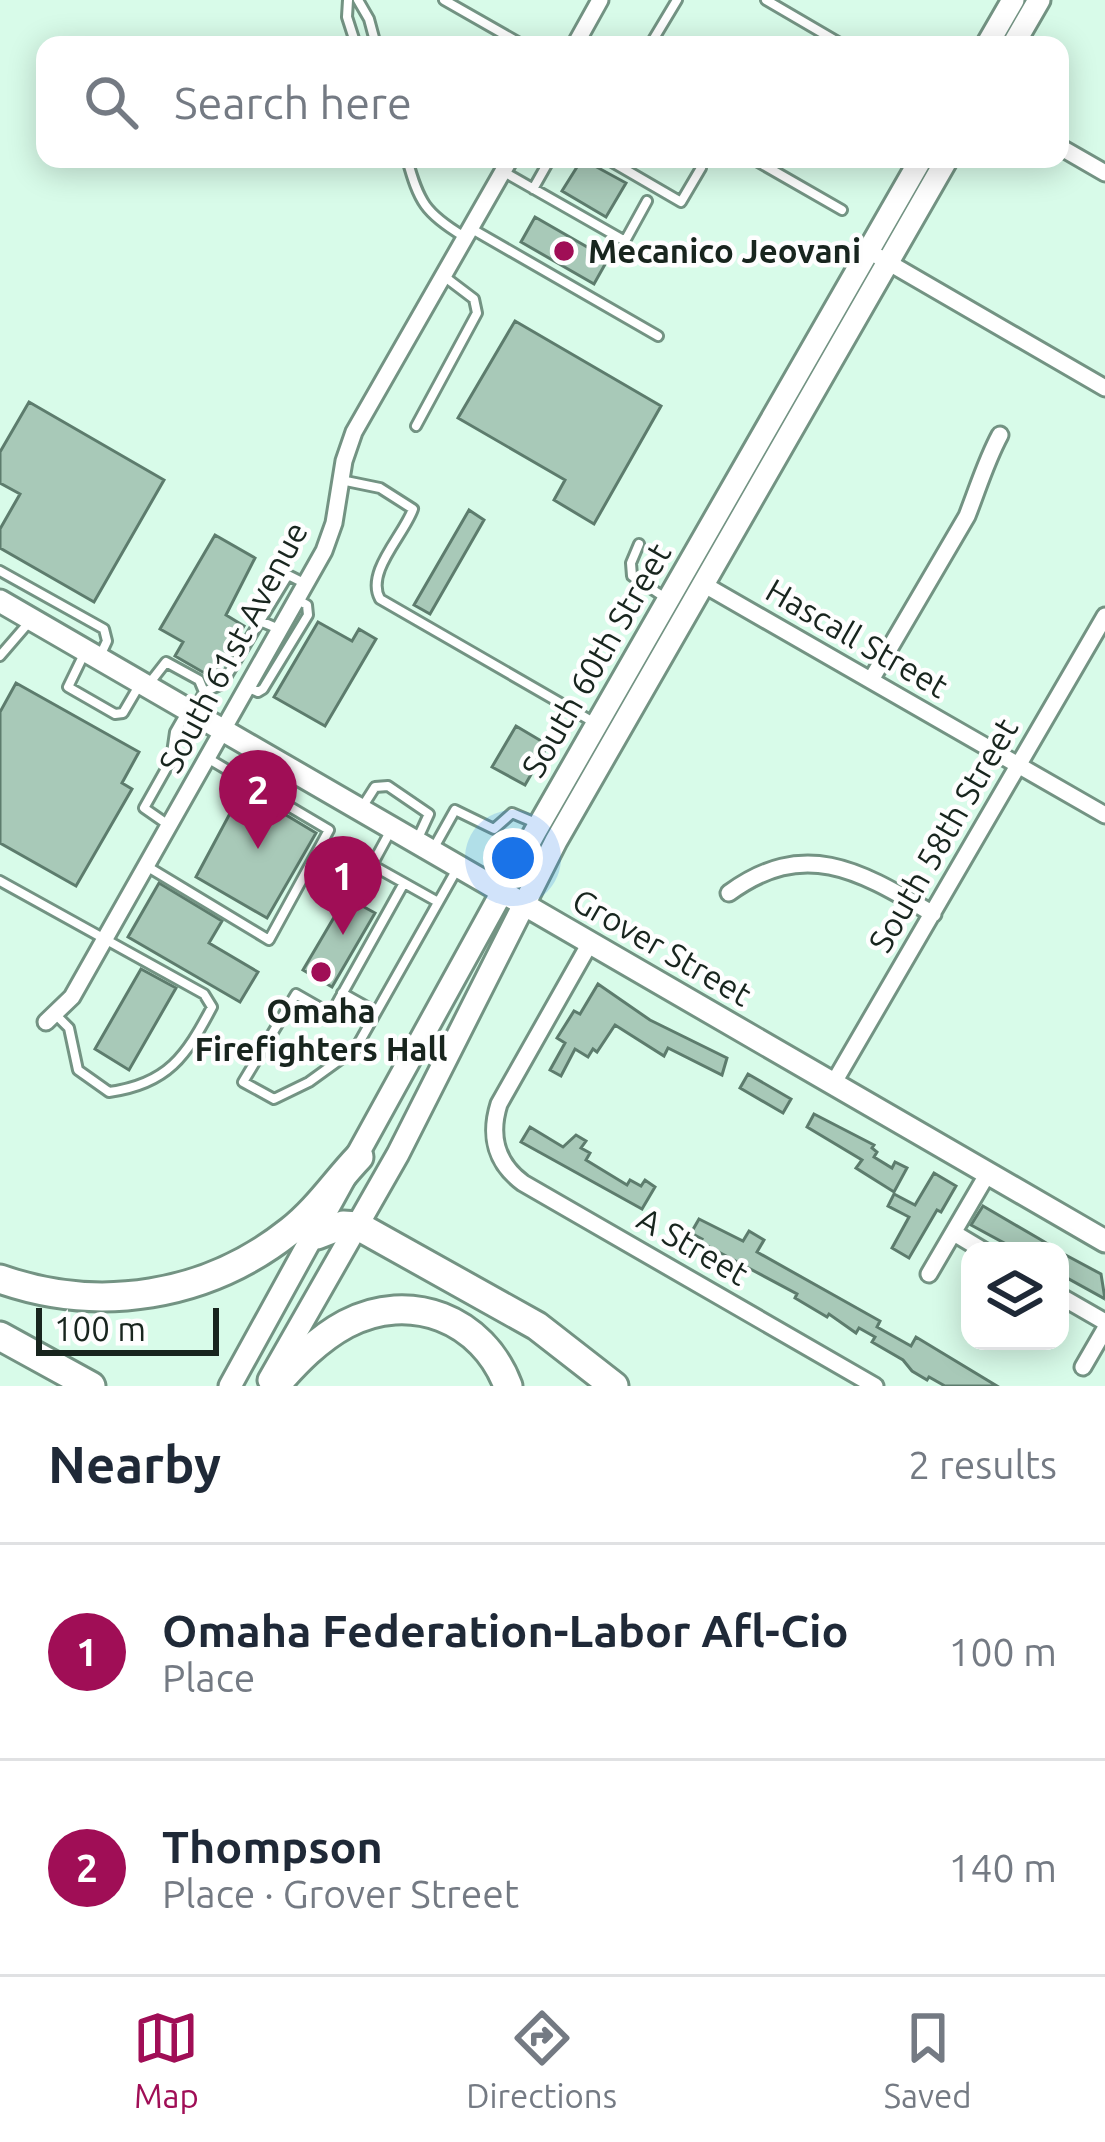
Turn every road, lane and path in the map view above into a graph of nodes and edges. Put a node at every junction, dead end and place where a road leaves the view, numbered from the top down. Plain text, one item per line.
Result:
1 (348, 0) edge
2 (358, 0) edge
3 (444, 0) edge
4 (600, 0) edge
5 (677, 0) edge
6 (766, 0) edge
7 (1039, 0) edge
8 (1004, 3) edge
9 (353, 36) edge
10 (374, 36) edge
11 (507, 36) edge
12 (579, 36) edge
13 (655, 36) edge
14 (828, 36) edge
15 (991, 36) edge
16 (1018, 36) edge
17 (1069, 152) edge
18 (409, 168) edge
19 (504, 168) edge
20 (509, 168) edge
21 (545, 168) edge
22 (622, 168) edge
23 (701, 168) dead end
24 (768, 168) edge
25 (917, 168) edge
26 (941, 168) edge
27 (1105, 173) edge
28 (533, 189) junction
29 (647, 201) dead end
30 (842, 211) dead end
31 (468, 233) junction
32 (878, 257) junction
33 (443, 276) junction
34 (658, 336) dead end
35 (1105, 388) edge
36 (416, 426) dead end
37 (1000, 435) dead end
38 (340, 480) junction
39 (639, 544) dead end
40 (0, 571) edge
41 (703, 584) junction
42 (301, 592) junction
43 (668, 600) junction
44 (0, 601) edge
45 (1105, 616) edge
46 (32, 619) junction
47 (260, 621) junction
48 (279, 629) junction
49 (92, 654) junction
50 (0, 656) edge
51 (871, 680) junction
52 (144, 685) junction
53 (245, 686) junction
54 (204, 692) junction
55 (633, 707) junction
56 (190, 711) junction
57 (597, 724) junction
58 (222, 730) junction
59 (209, 759) junction
60 (1018, 765) junction
61 (360, 810) junction
62 (1105, 815) edge
63 (170, 826) junction
64 (539, 826) junction
65 (392, 829) junction
66 (423, 847) junction
67 (147, 866) junction
68 (458, 868) junction
69 (0, 881) edge
70 (404, 883) junction
71 (729, 892) dead end
72 (512, 899) junction
73 (438, 902) junction
74 (933, 914) junction
75 (105, 939) junction
76 (590, 944) junction
77 (343, 993) junction
78 (376, 1012) junction
79 (51, 1019) joint
80 (833, 1084) junction
81 (359, 1156) junction
82 (988, 1173) junction
83 (358, 1226) junction
84 (954, 1233) junction
85 (317, 1235) junction
86 (1105, 1241) edge
87 (969, 1242) edge
88 (929, 1274) dead end
89 (0, 1279) edge
90 (1069, 1302) edge
91 (1105, 1326) edge
92 (0, 1336) edge
93 (0, 1350) edge
94 (1083, 1367) dead end
95 (60, 1386) edge
96 (91, 1386) edge
97 (230, 1386) edge
98 (266, 1386) edge
99 (275, 1386) edge
100 (508, 1386) edge
101 (614, 1386) edge
102 (875, 1386) edge

1 - 9 lane
2 - 10 lane
3 - 11 lane
4 - 12 street
5 - 13 lane
6 - 14 lane
7 - 16 main road
8 - 15 main road
17 - 27 street
18 - 31 lane
19 - 31 street, South 61st Avenue
20 - 28 lane
21 - 28 lane
22 - 23 lane
24 - 30 lane
25 - 32 main road, South 60th Street
26 - 32 main road, South 60th Street
28 - 29 lane
31 - 33 street, South 61st Avenue
31 - 34 lane
32 - 35 street
32 - 41 main road, South 60th Street
32 - 43 main road, South 60th Street
33 - 36 lane
33 - 38 street, South 61st Avenue
37 - 51 street
38 - 42 street, South 61st Avenue
38 - 57 lane
39 - 43 lane
40 - 49 lane
41 - 51 street, Hascall Street
41 - 55 main road, South 60th Street
42 - 47 lane
42 - 48 street, South 61st Avenue
42 - 53 lane
43 - 55 main road
43 - 57 main road, South 60th Street
44 - 46 main road, Grover Street
45 - 60 street, South 58th Street
46 - 49 main road, Grover Street
46 - 50 lane
47 - 48 lane
47 - 54 lane
48 - 53 street, South 61st Avenue
49 - 52 main road, Grover Street
49 - 52 lane
51 - 60 street, Hascall Street
52 - 54 lane
52 - 56 main road, Grover Street
53 - 58 street, South 61st Avenue
54 - 56 lane
55 - 72 main road, South 60th Street
56 - 58 main road, Grover Street
56 - 63 lane
57 - 64 main road, South 60th Street
58 - 59 street, South 61st Avenue
58 - 61 main road, Grover Street
59 - 63 street, South 61st Avenue
59 - 67 lane
60 - 62 street, Hascall Street
60 - 74 street, South 58th Street
61 - 65 main road, Grover Street
61 - 66 lane
63 - 67 street, South 61st Avenue
64 - 66 lane
64 - 72 main road, South 60th Street
65 - 66 main road, Grover Street
65 - 70 lane
66 - 68 main road, Grover Street
67 - 75 street, South 61st Avenue
68 - 72 main road, Grover Street
68 - 73 lane
69 - 75 lane
70 - 73 lane
70 - 77 lane
71 - 74 street
72 - 76 main road, Grover Street
72 - 81 main road, South 60th Street
72 - 83 main road, South 60th Street
73 - 78 lane
74 - 80 street, South 58th Street
75 - 79 street, South 61st Avenue
75 - 79 lane
76 - 80 main road, Grover Street
76 - 102 street, A Street
77 - 78 lane
77 - 78 lane
80 - 82 main road, Grover Street
81 - 85 main road, South 60th Street
81 - 89 highway
82 - 84 street
82 - 86 main road, Grover Street
83 - 85 highway
83 - 98 main road, South 60th Street
83 - 101 highway
84 - 87 street
84 - 88 street
85 - 97 main road, South 60th Street
90 - 91 street
91 - 94 street
92 - 96 highway
93 - 95 highway
99 - 100 highway

